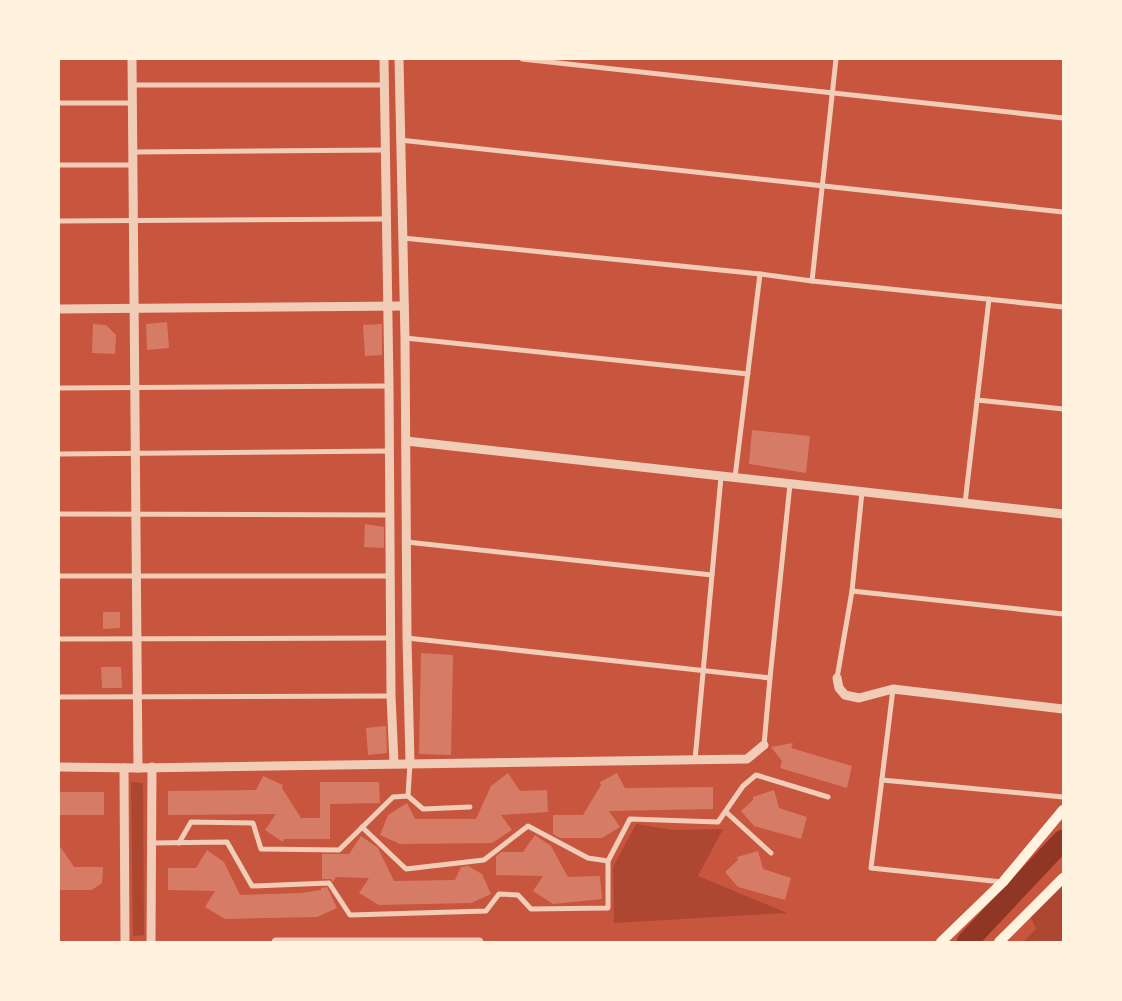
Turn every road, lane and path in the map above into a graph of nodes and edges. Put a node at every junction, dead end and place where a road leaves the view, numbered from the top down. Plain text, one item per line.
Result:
1 (132, 59) edge
2 (384, 59) edge
3 (399, 59) edge
4 (522, 59) edge
5 (836, 59) edge
6 (132, 85) junction
7 (385, 85) junction
8 (832, 93) junction
9 (59, 103) edge
10 (132, 103) junction
11 (1063, 118) edge
12 (400, 140) junction
13 (385, 150) junction
14 (133, 152) junction
15 (59, 164) edge
16 (133, 164) junction
17 (822, 186) junction
18 (1063, 212) edge
19 (387, 219) junction
20 (134, 220) junction
21 (59, 221) edge
22 (403, 238) junction
23 (760, 274) junction
24 (812, 281) junction
25 (988, 299) junction
26 (388, 306) junction
27 (404, 306) junction
28 (1063, 307) edge
29 (134, 308) junction
30 (59, 309) edge
31 (405, 338) junction
32 (748, 374) junction
33 (389, 386) junction
34 (59, 388) edge
35 (135, 388) junction
36 (977, 400) junction
37 (1063, 409) edge
38 (406, 441) junction
39 (389, 452) junction
40 (136, 453) junction
41 (59, 454) edge
42 (721, 477) junction
43 (736, 477) junction
44 (790, 484) junction
45 (862, 492) junction
46 (965, 504) junction
47 (59, 514) edge
48 (136, 514) junction
49 (1063, 514) edge
50 (389, 515) junction
51 (407, 542) junction
52 (712, 575) junction
53 (59, 576) edge
54 (136, 576) junction
55 (390, 576) junction
56 (852, 591) junction
57 (1063, 614) edge
58 (391, 638) junction
59 (407, 638) junction
60 (59, 639) edge
61 (137, 639) junction
62 (703, 670) junction
63 (770, 678) junction
64 (837, 678) joint
65 (893, 689) junction
66 (391, 696) junction
67 (59, 697) edge
68 (138, 697) junction
69 (1063, 709) edge
70 (764, 745) joint
71 (695, 760) junction
72 (394, 763) junction
73 (410, 763) junction
74 (59, 767) edge
75 (152, 767) junction
76 (124, 768) junction
77 (138, 768) junction
78 (882, 780) junction
79 (408, 796) junction
80 (1063, 796) edge
81 (828, 797) dead end
82 (470, 807) dead end
83 (1063, 810) edge
84 (726, 812) junction
85 (362, 827) junction
86 (152, 843) junction
87 (179, 843) junction
88 (770, 853) dead end
89 (608, 861) junction
90 (1063, 878) edge
91 (1003, 882) junction
92 (125, 942) edge
93 (151, 942) edge
94 (276, 942) edge
95 (479, 942) edge
96 (941, 942) edge
97 (999, 942) edge

1 - 6 street
2 - 7 street
3 - 12 street
4 - 8 street
5 - 8 street
6 - 7 street
6 - 10 street
7 - 13 street
8 - 11 street
8 - 17 street
9 - 10 street
10 - 14 street
12 - 17 street
12 - 22 street
13 - 14 street
13 - 19 street
14 - 16 street
15 - 16 street
16 - 20 street
17 - 18 street
17 - 24 street
19 - 20 street
19 - 26 street
20 - 21 street
20 - 29 street
22 - 23 street
22 - 27 street
23 - 24 street
23 - 32 street
24 - 25 street
25 - 28 street
25 - 36 street
26 - 27 street
26 - 29 street
26 - 33 street
27 - 31 street
29 - 30 street
29 - 35 street
31 - 32 street
31 - 38 street
32 - 43 street
33 - 35 street
33 - 39 street
34 - 35 street
35 - 40 street
36 - 37 street
36 - 46 street
38 - 42 street
38 - 51 street
39 - 40 street
39 - 50 street
40 - 41 street
40 - 48 street
42 - 43 street
42 - 52 street
43 - 44 street
44 - 45 street
44 - 63 street
45 - 46 street
45 - 56 street
46 - 49 street
47 - 48 street
48 - 50 street
48 - 54 street
50 - 55 street
51 - 52 street
51 - 59 street
52 - 62 street
53 - 54 street
54 - 55 street
54 - 61 street
55 - 58 street
56 - 57 street
56 - 64 street
58 - 61 street
58 - 66 street
59 - 62 street
59 - 73 street
60 - 61 street
61 - 68 street
62 - 63 street
62 - 71 street
63 - 70 street
64 - 65 street
65 - 69 street
65 - 78 street
66 - 68 street
66 - 72 street
67 - 68 street
68 - 77 street
70 - 71 street
71 - 73 street
72 - 73 street
72 - 75 street
73 - 79 street
74 - 76 street
75 - 77 street
75 - 86 street
76 - 77 street
76 - 92 street
78 - 80 street
78 - 91 street
79 - 82 street
79 - 85 street
81 - 84 street
83 - 91 main road
84 - 88 street
84 - 89 street
85 - 87 street
85 - 89 street
86 - 87 street
86 - 93 street
87 - 89 street
90 - 97 main road
91 - 96 main road
94 - 95 street

